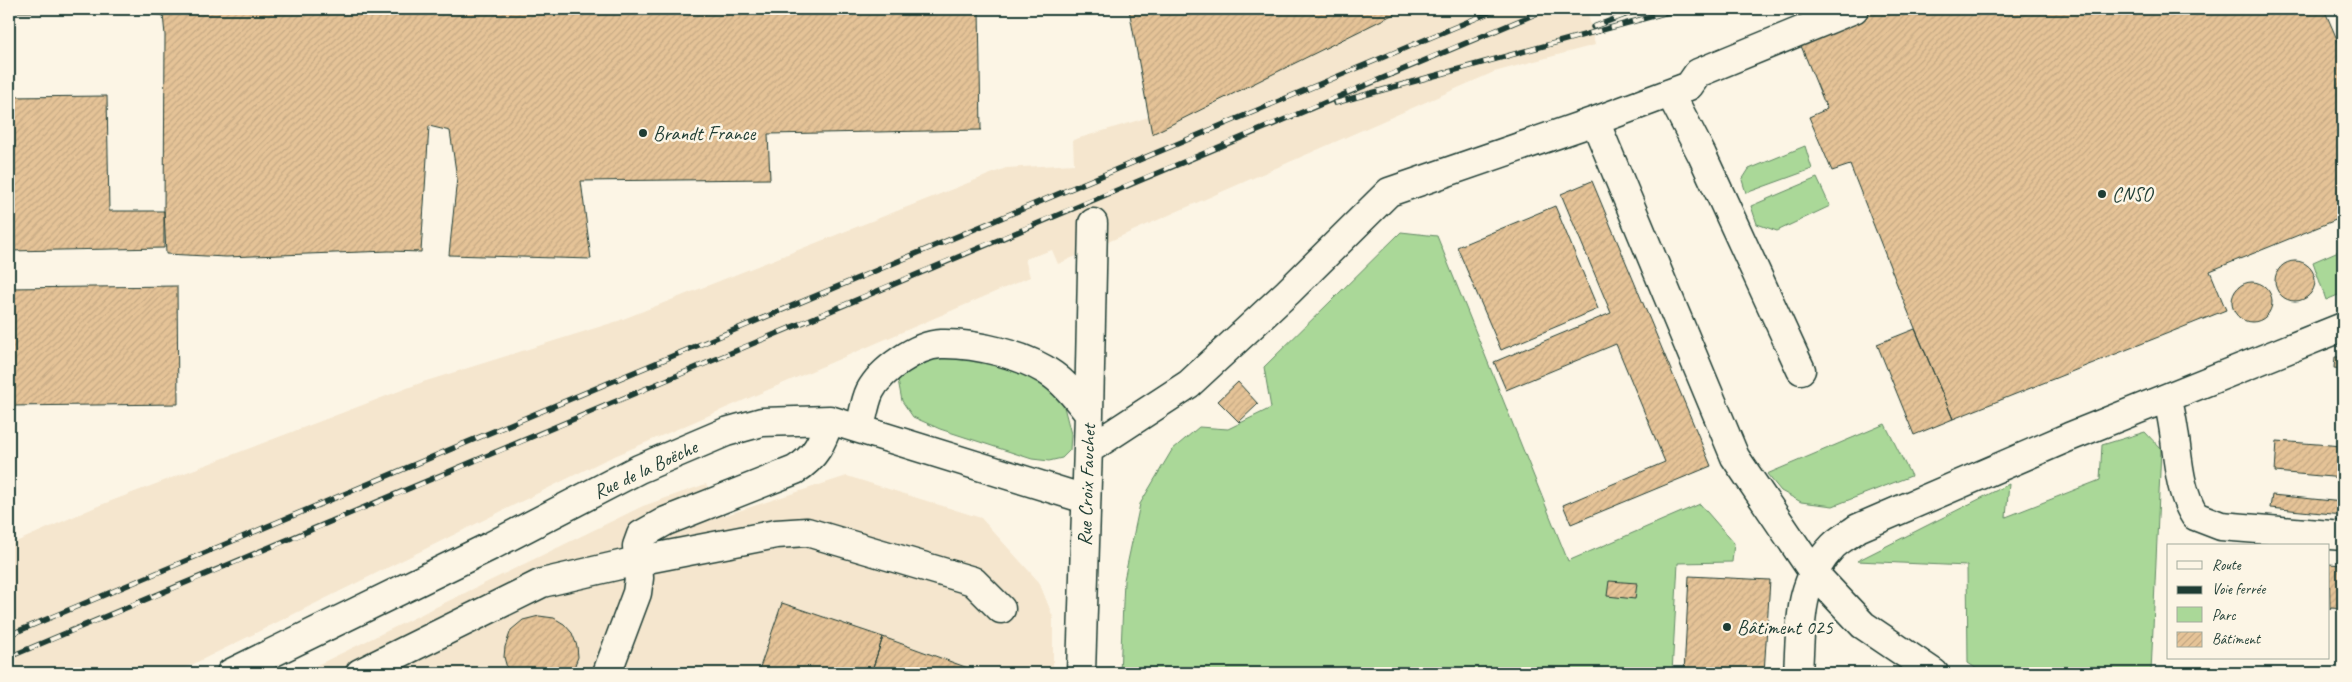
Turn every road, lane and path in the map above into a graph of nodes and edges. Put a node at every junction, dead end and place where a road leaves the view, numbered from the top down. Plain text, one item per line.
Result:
1 (1854, 9) edge
2 (1670, 93) junction
3 (1595, 121) junction
4 (1093, 223) dead end
5 (2343, 327) edge
6 (1801, 370) dead end
7 (2167, 398) junction
8 (1089, 414) junction
9 (830, 420) junction
10 (860, 428) junction
11 (1088, 450) junction
12 (1085, 499) junction
13 (2343, 536) edge
14 (637, 561) junction
15 (1813, 572) junction
16 (1001, 609) dead end
17 (231, 673) edge
18 (360, 673) edge
19 (607, 673) edge
20 (1081, 673) edge
21 (1798, 673) edge
22 (1934, 673) edge

1 - 2 street
2 - 3 street
2 - 6 street
3 - 11 street
3 - 15 street
4 - 8 street
5 - 7 street
7 - 13 street
7 - 15 street
8 - 10 street, Rue Croix Fauchet
8 - 11 street, Rue Croix Fauchet
9 - 10 street, Rue de la Boëche
9 - 14 street
9 - 17 street, Rue de la Boëche
10 - 12 street, Rue de la Boëche
11 - 12 street, Rue Croix Fauchet
12 - 20 street, Rue Croix Fauchet
14 - 16 street
14 - 18 street
14 - 19 street
15 - 21 street
15 - 22 street

